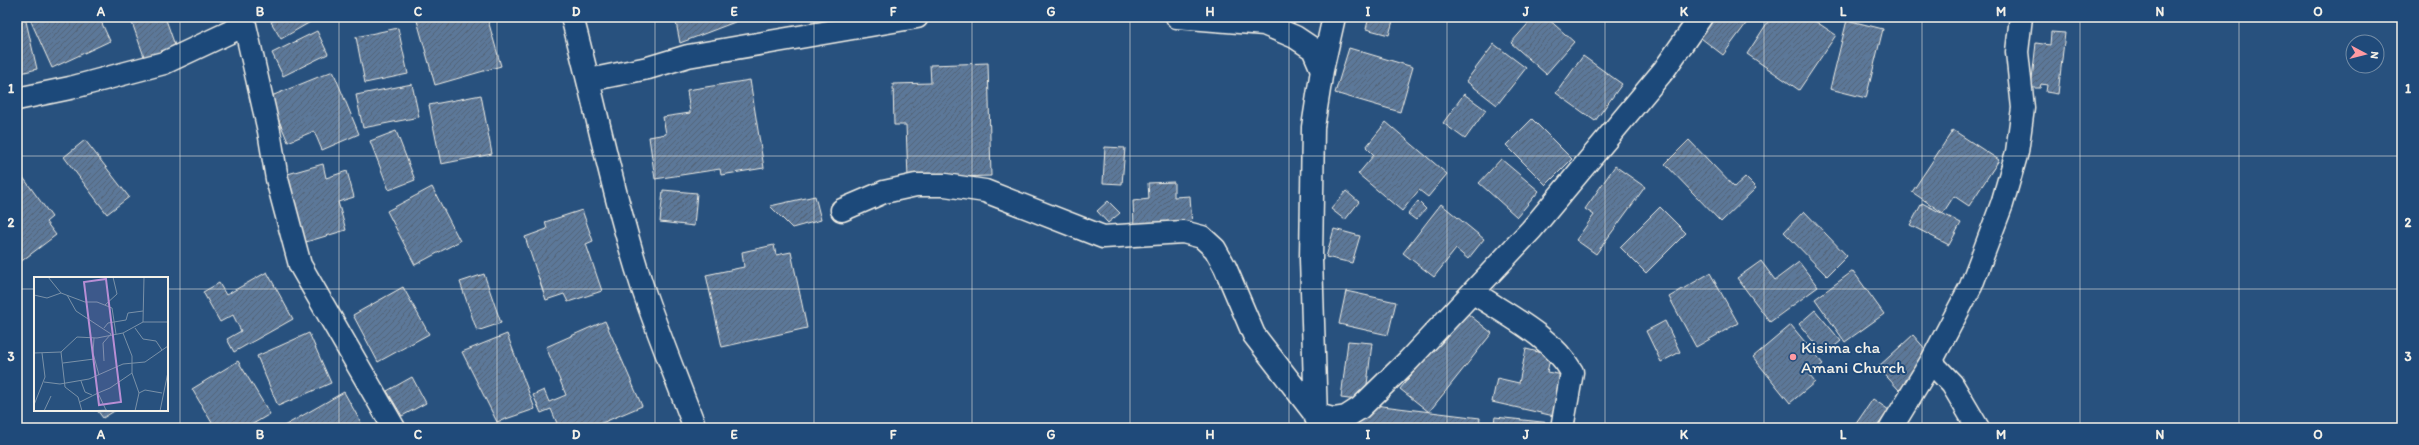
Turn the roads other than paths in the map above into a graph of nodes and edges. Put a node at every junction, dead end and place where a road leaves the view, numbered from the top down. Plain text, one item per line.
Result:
1 (572, 17) edge
2 (1176, 17) edge
3 (1334, 17) edge
4 (1701, 17) edge
5 (2021, 17) edge
6 (904, 18) edge
7 (244, 21) edge
8 (1322, 70) junction
9 (589, 80) junction
10 (17, 99) edge
11 (842, 210) dead end
12 (1474, 293) junction
13 (1931, 362) junction
14 (1317, 421) edge
15 (394, 428) edge
16 (695, 428) edge
17 (1562, 428) edge
18 (1891, 428) edge
19 (1978, 428) edge

1 - 9 street
2 - 8 street
3 - 8 street
4 - 12 street
5 - 13 street
6 - 9 street
7 - 10 street
7 - 15 street
8 - 14 street
9 - 16 street
11 - 14 street
12 - 14 street
12 - 17 street
13 - 18 street
13 - 19 street

